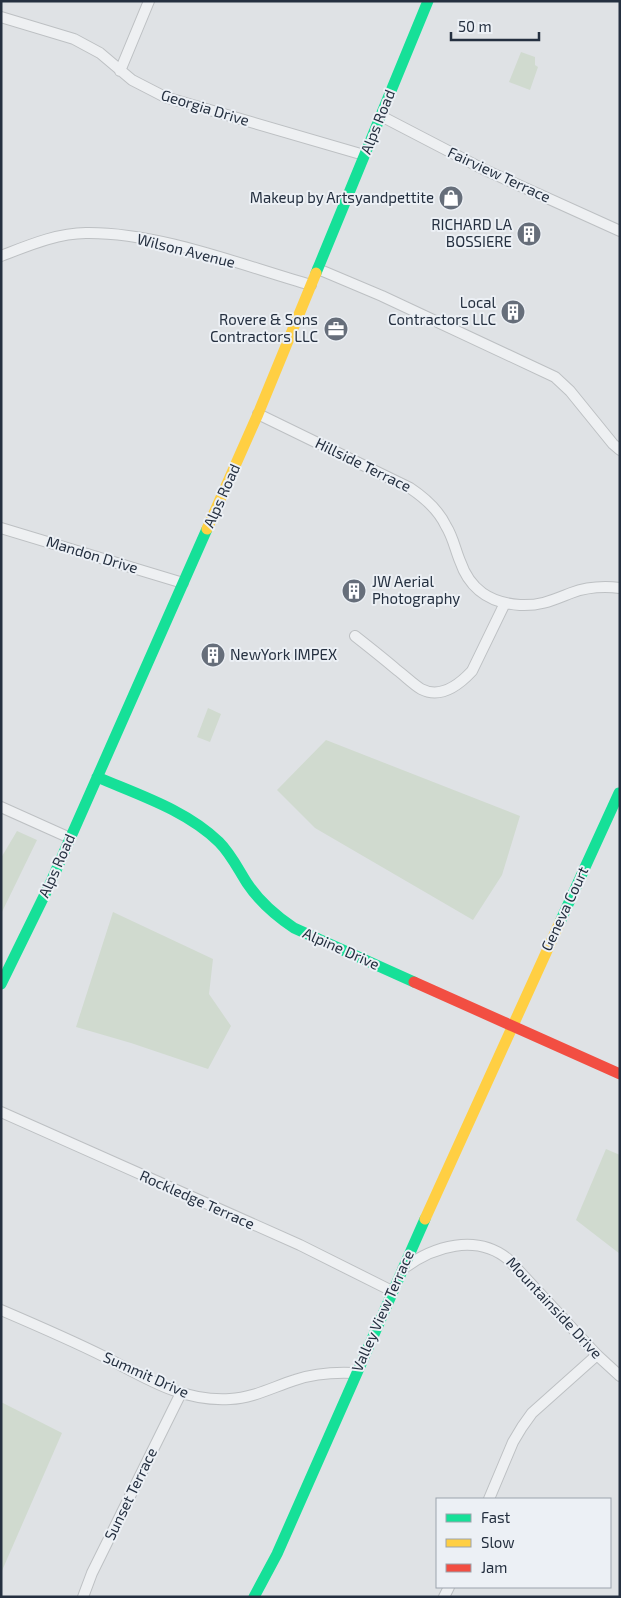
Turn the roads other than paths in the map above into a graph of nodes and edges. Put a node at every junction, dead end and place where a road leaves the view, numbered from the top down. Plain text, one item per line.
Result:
1 (149, 1) edge
2 (428, 1) edge
3 (1, 17) edge
4 (120, 71) junction
5 (381, 116) junction
6 (364, 156) junction
7 (620, 231) edge
8 (1, 256) edge
9 (318, 269) junction
10 (311, 286) junction
11 (258, 414) junction
12 (620, 450) edge
13 (1, 528) edge
14 (184, 583) junction
15 (620, 588) edge
16 (505, 603) junction
17 (354, 636) dead end
18 (97, 777) junction
19 (619, 793) edge
20 (1, 808) edge
21 (70, 838) junction
22 (1, 984) edge
23 (513, 1026) junction
24 (620, 1074) edge
25 (1, 1112) edge
26 (401, 1271) junction
27 (392, 1291) junction
28 (1, 1310) edge
29 (597, 1355) junction
30 (355, 1373) junction
31 (620, 1376) edge
32 (181, 1393) junction
33 (489, 1498) edge
34 (83, 1597) edge
35 (254, 1597) edge

1 - 4 street
2 - 5 street, Alps Road
3 - 4 street, Georgia Drive
4 - 6 street, Georgia Drive
5 - 6 street, Alps Road
5 - 7 street, Fairview Terrace
6 - 9 street, Alps Road
8 - 10 street, Wilson Avenue
9 - 10 street, Alps Road
9 - 12 street
10 - 11 street, Alps Road
11 - 14 street, Alps Road
11 - 16 street, Hillside Terrace
13 - 14 street, Mandon Drive
14 - 18 street, Alps Road
15 - 16 street, Hillside Terrace
16 - 17 street
18 - 21 street, Alps Road
18 - 23 street, Alpine Drive
19 - 23 street, Geneva Court
20 - 21 street
21 - 22 street, Alps Road
23 - 24 street, Alpine Drive
23 - 26 street, Valley View Terrace
25 - 27 street, Rockledge Terrace
26 - 27 street, Valley View Terrace
26 - 29 street, Mountainside Drive
27 - 30 street, Valley View Terrace
28 - 32 street, Summit Drive
29 - 31 street, Mountainside Drive
29 - 33 street
30 - 32 street, Summit Drive
30 - 35 street, Valley View Terrace
32 - 34 street, Sunset Terrace

